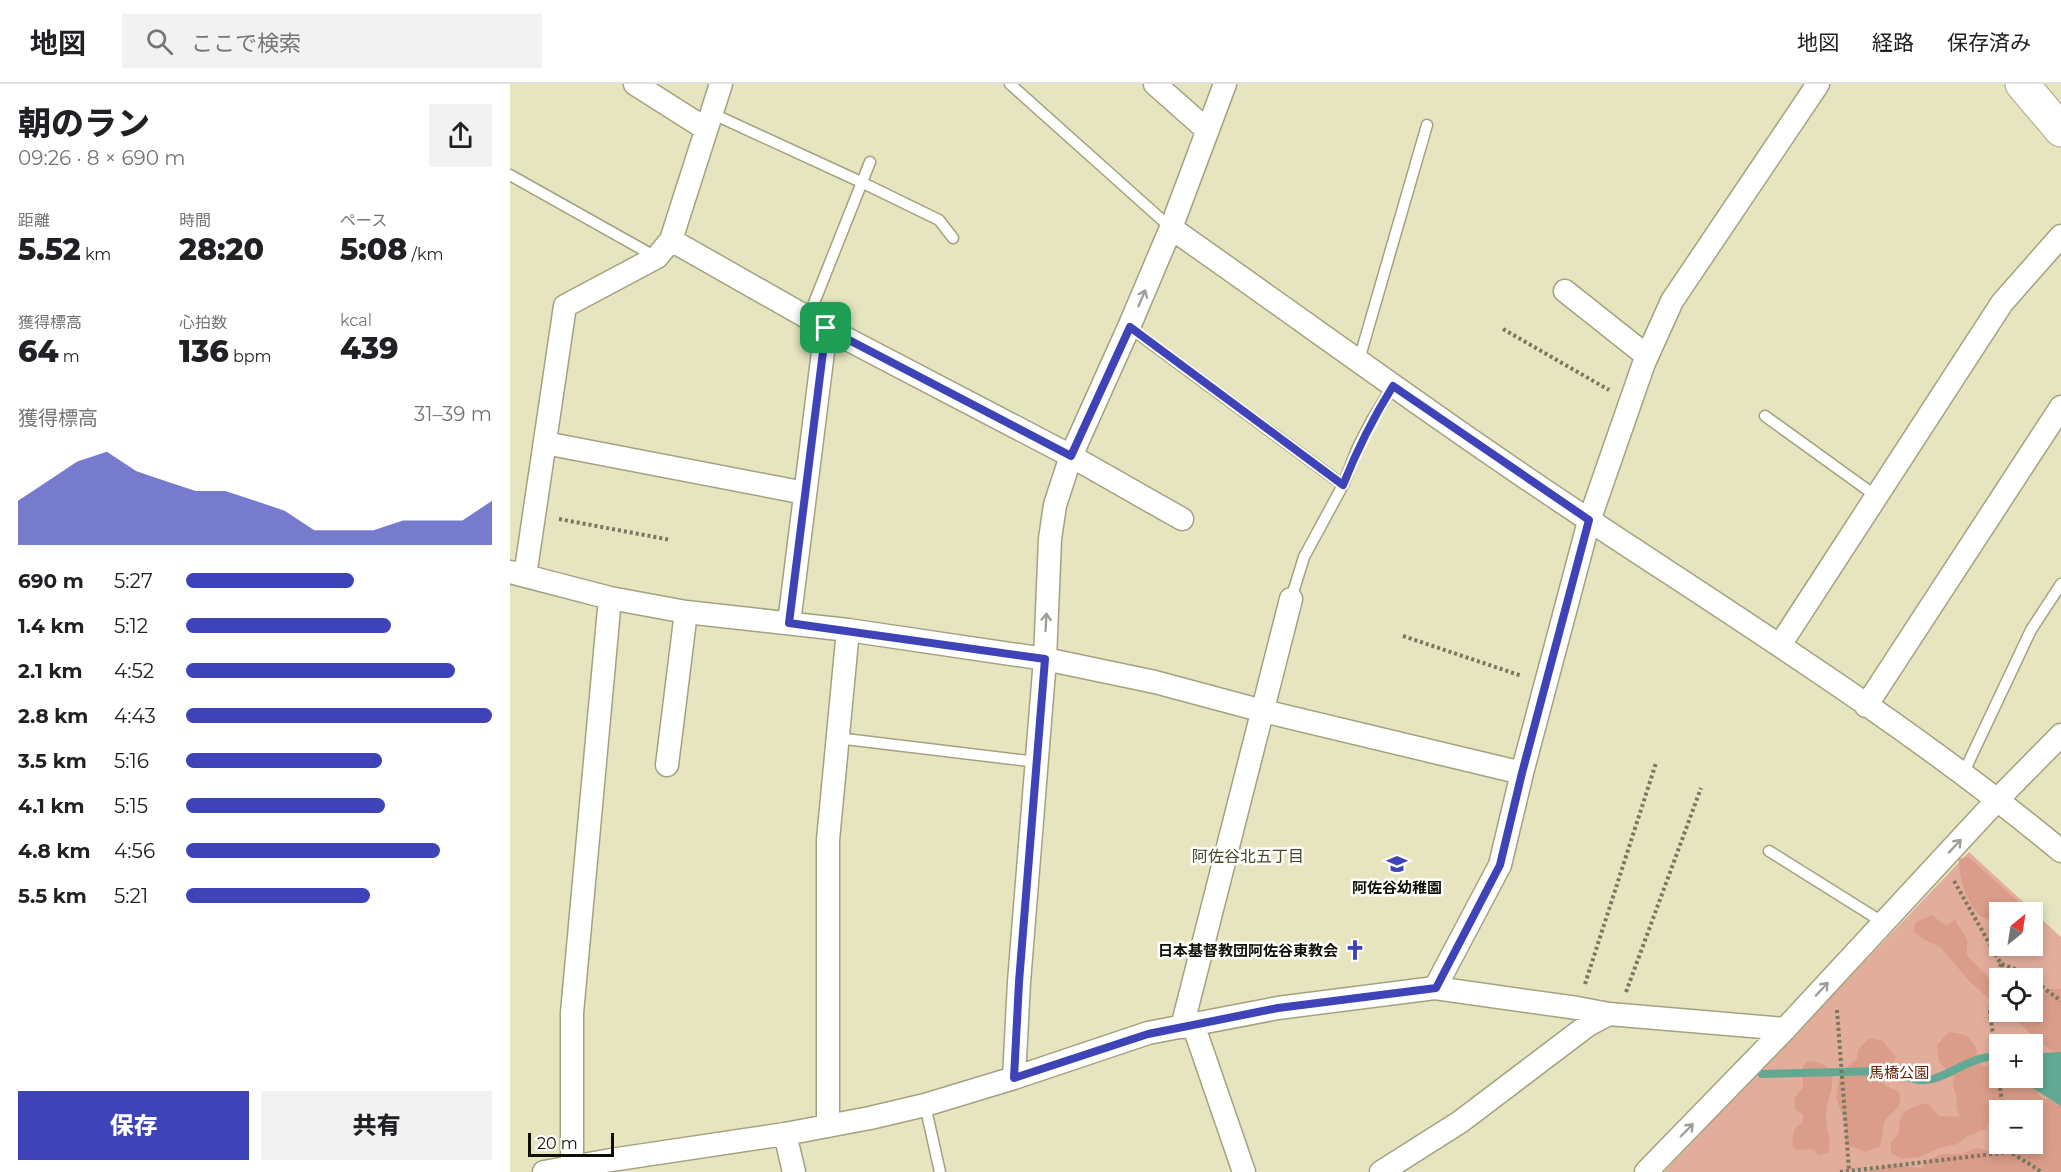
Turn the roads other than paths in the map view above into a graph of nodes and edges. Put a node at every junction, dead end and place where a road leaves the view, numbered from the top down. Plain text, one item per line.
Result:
1 (635, 84) edge
2 (721, 84) edge
3 (1011, 84) edge
4 (1155, 84) edge
5 (1225, 84) edge
6 (1818, 84) edge
7 (2022, 84) edge
8 (708, 121) junction
9 (1427, 125) dead end
10 (1207, 130) junction
11 (2061, 130) edge
12 (870, 162) dead end
13 (510, 175) edge
14 (861, 182) junction
15 (1171, 228) junction
16 (2061, 236) edge
17 (953, 238) dead end
18 (664, 249) junction
19 (1565, 291) dead end
20 (817, 324) junction
21 (1130, 327) junction
22 (1647, 356) junction
23 (1359, 360) junction
24 (1393, 386) junction
25 (2061, 407) edge
26 (1765, 416) dead end
27 (545, 443) junction
28 (1071, 456) junction
29 (1343, 485) junction
30 (805, 493) junction
31 (1876, 496) junction
32 (1182, 519) dead end
33 (1589, 520) junction
34 (518, 574) edge
35 (2061, 584) edge
36 (610, 598) junction
37 (1291, 599) joint
38 (686, 612) junction
39 (789, 623) junction
40 (848, 630) junction
41 (1780, 645) junction
42 (1045, 659) junction
43 (1866, 706) junction
44 (1263, 711) junction
45 (2061, 735) edge
46 (837, 738) junction
47 (1037, 762) junction
48 (667, 765) dead end
49 (1522, 773) junction
50 (1962, 775) junction
51 (1998, 799) junction
52 (1769, 851) dead end
53 (2061, 851) edge
54 (1884, 923) junction
55 (1436, 988) junction
56 (1613, 1014) junction
57 (1187, 1025) junction
58 (1785, 1029) junction
59 (1014, 1078) junction
60 (925, 1105) junction
61 (828, 1126) junction
62 (785, 1134) junction
63 (611, 1166) edge
64 (572, 1167) junction
65 (544, 1172) edge
66 (794, 1172) edge
67 (940, 1172) edge
68 (1244, 1172) edge
69 (1381, 1172) edge
70 (1646, 1172) edge

1 - 8 street
2 - 8 street
3 - 15 lane
4 - 10 street
5 - 10 street
6 - 22 street
7 - 11 main road
8 - 14 lane
8 - 18 street
9 - 23 lane
10 - 15 street
12 - 14 lane
13 - 18 lane
14 - 17 lane
14 - 20 lane
21 -> 15 street
15 - 23 street
16 - 31 street
18 - 20 street
18 - 27 street
19 - 22 street
20 - 28 street
20 - 30 street
21 - 28 street
21 - 29 lane
22 - 33 street
23 - 24 street
24 - 29 lane
24 - 33 street
25 - 43 street
26 - 31 lane
27 - 30 street
27 - 34 street
28 - 32 street
42 -> 28 street
29 - 37 lane
30 - 39 street
31 - 41 street
33 - 41 street
33 - 49 street
34 - 36 street
35 - 50 lane
36 - 38 street
36 - 64 street
37 - 44 street
38 - 39 street
38 - 48 street
39 - 40 street
40 - 42 street
40 - 46 street
41 - 43 street
42 - 44 street
42 - 47 street
43 - 50 street
44 - 49 street
44 - 57 street
45 - 51 street
46 - 47 lane
46 - 61 street
47 - 59 street
49 - 55 street
50 - 51 street
51 - 53 street
54 -> 51 street
52 - 54 lane
58 -> 54 street
55 - 56 street
55 - 57 street
56 - 58 street
56 - 69 street
57 - 59 street
57 - 68 street
70 -> 58 street
59 - 60 street
60 - 61 street
60 - 67 lane
61 - 62 street
62 - 63 street
62 - 66 street
63 - 64 street
64 - 65 street

